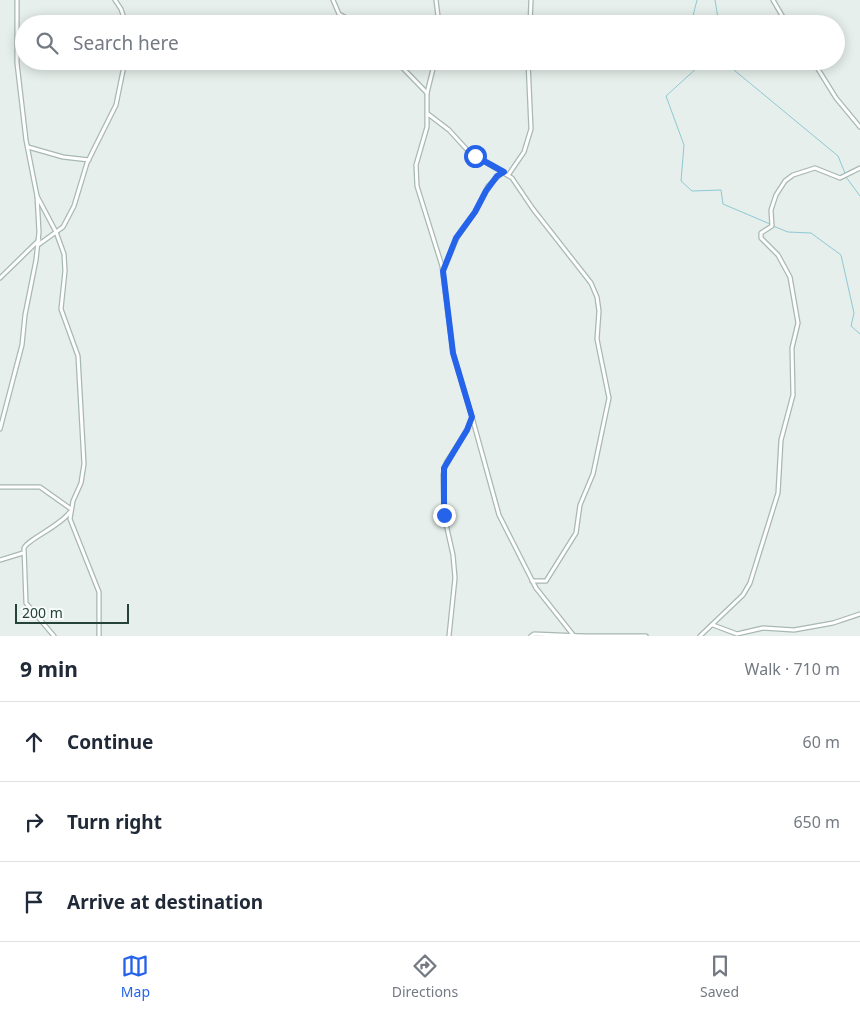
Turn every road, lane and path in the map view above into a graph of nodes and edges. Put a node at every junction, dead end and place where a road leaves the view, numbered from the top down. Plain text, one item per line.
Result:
1 (18, 0) edge
2 (115, 0) edge
3 (333, 0) edge
4 (436, 0) edge
5 (531, 0) edge
6 (773, 0) edge
7 (17, 15) edge
8 (123, 15) edge
9 (342, 15) edge
10 (437, 15) edge
11 (530, 15) edge
12 (782, 15) edge
13 (18, 70) edge
14 (123, 70) edge
15 (405, 70) edge
16 (433, 70) edge
17 (528, 70) edge
18 (819, 70) edge
19 (427, 93) junction
20 (428, 114) junction
21 (860, 127) edge
22 (28, 147) junction
23 (89, 160) junction
24 (860, 168) edge
25 (504, 172) junction
26 (508, 174) junction
27 (37, 196) junction
28 (56, 232) junction
29 (38, 243) junction
30 (443, 271) junction
31 (0, 278) edge
32 (472, 417) junction
33 (0, 429) edge
34 (0, 487) edge
35 (71, 510) junction
36 (23, 554) junction
37 (0, 560) edge
38 (532, 581) junction
39 (860, 614) edge
40 (713, 625) junction
41 (54, 636) edge
42 (99, 636) edge
43 (449, 636) edge
44 (531, 636) edge
45 (574, 636) edge
46 (583, 636) edge
47 (646, 636) edge
48 (700, 636) edge

1 - 7 street
2 - 8 street
3 - 9 street
4 - 10 street
5 - 11 street
6 - 12 street
13 - 22 street
14 - 23 street
15 - 19 street
16 - 19 street
17 - 26 street
18 - 21 street
19 - 20 street
20 - 25 street
20 - 30 street
22 - 23 street
22 - 27 street
23 - 28 street
24 - 40 street
25 - 26 street
25 - 30 street
26 - 38 street
27 - 28 street
27 - 29 street
28 - 29 street
28 - 35 street
29 - 31 street
29 - 33 street
30 - 32 street
32 - 38 street
32 - 43 street
34 - 35 street
35 - 36 street
35 - 42 street
36 - 37 street
36 - 41 street
38 - 45 street
39 - 40 street
40 - 48 street
44 - 45 street
45 - 46 street
46 - 47 street

